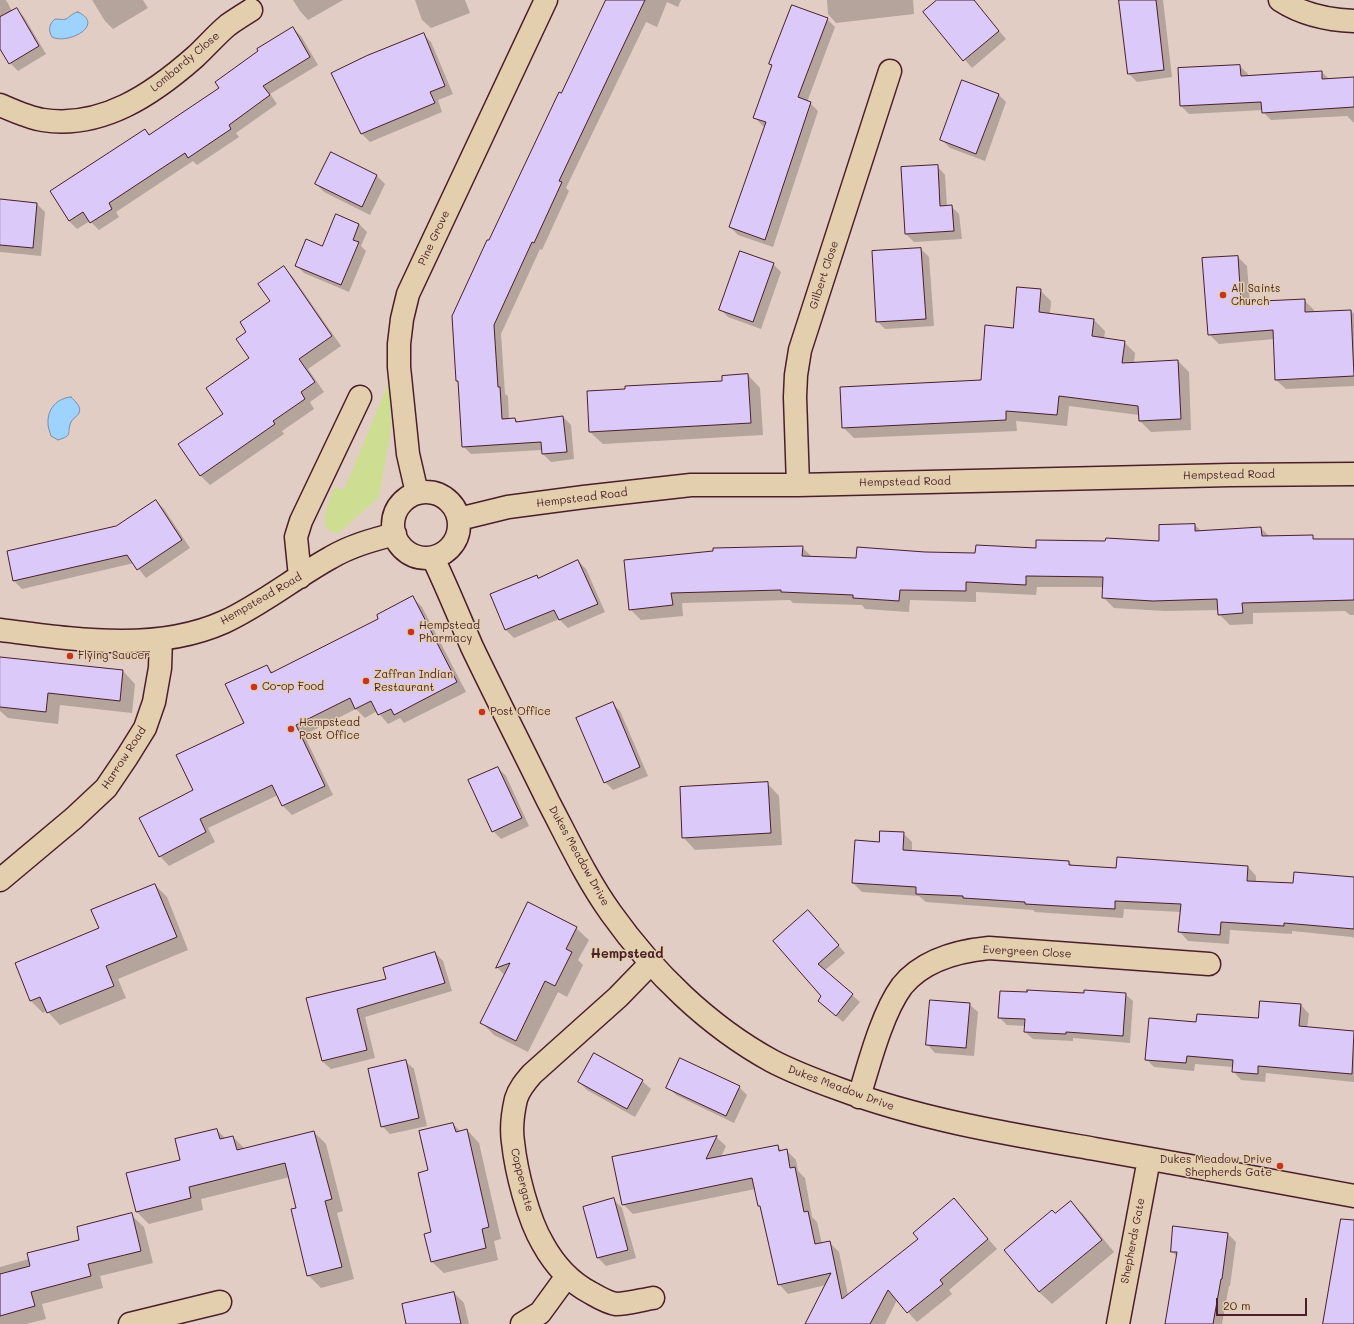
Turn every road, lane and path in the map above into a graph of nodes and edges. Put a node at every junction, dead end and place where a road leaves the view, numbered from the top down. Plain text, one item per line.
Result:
1 (546, 0) edge
2 (1280, 0) edge
3 (251, 10) dead end
4 (1354, 21) edge
5 (890, 71) dead end
6 (0, 105) edge
7 (360, 397) dead end
8 (1354, 474) edge
9 (798, 485) junction
10 (417, 493) junction
11 (459, 519) junction
12 (395, 534) junction
13 (433, 558) junction
14 (300, 577) junction
15 (0, 630) edge
16 (161, 639) junction
17 (0, 880) edge
18 (650, 963) junction
19 (1208, 964) dead end
20 (859, 1097) junction
21 (1149, 1159) junction
22 (1354, 1196) edge
23 (567, 1276) junction
24 (652, 1298) dead end
25 (220, 1302) dead end
26 (130, 1324) edge
27 (522, 1324) edge
28 (1118, 1324) edge

1 - 10 street, Pine Grove
2 - 4 street
3 - 6 street, Lombardy Close
5 - 9 street, Gilbert Close
7 - 14 street
8 - 9 street, Hempstead Road
9 - 11 street, Hempstead Road
10 - 11 street
10 - 12 street
11 - 13 street
12 - 13 street
12 - 14 street, Hempstead Road
13 - 18 street, Dukes Meadow Drive
14 - 16 street, Hempstead Road
15 - 16 street, Hempstead Road
16 - 17 street, Harrow Road
18 - 20 street, Dukes Meadow Drive
18 - 23 street, Coppergate
19 - 20 street, Evergreen Close
20 - 21 street, Dukes Meadow Drive
21 - 22 street, Dukes Meadow Drive
21 - 28 street, Shepherds Gate
23 - 24 street, Coppergate
23 - 27 street
25 - 26 street

